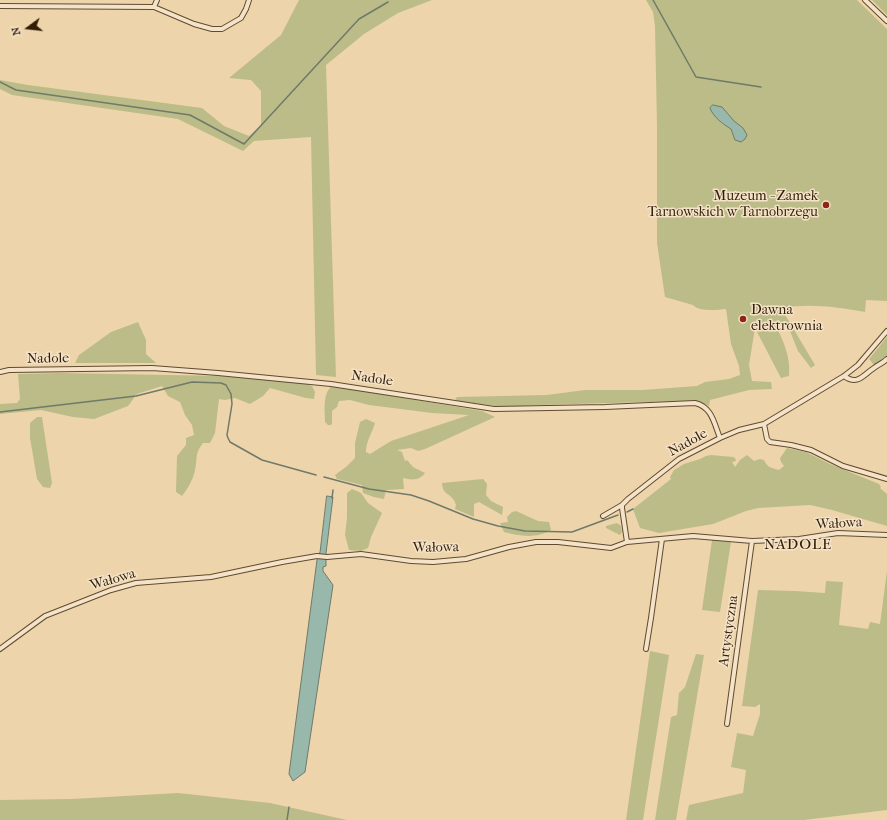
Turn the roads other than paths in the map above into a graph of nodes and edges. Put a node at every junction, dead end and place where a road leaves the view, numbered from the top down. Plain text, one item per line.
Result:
1 (157, 0) edge
2 (249, 0) edge
3 (865, 0) edge
4 (0, 6) edge
5 (154, 6) junction
6 (887, 21) edge
7 (887, 331) edge
8 (887, 359) edge
9 (0, 372) edge
10 (844, 376) junction
11 (764, 424) junction
12 (720, 438) junction
13 (887, 479) edge
14 (622, 505) junction
15 (603, 516) dead end
16 (887, 535) edge
17 (662, 539) junction
18 (752, 541) junction
19 (627, 542) junction
20 (0, 649) edge
21 (646, 649) dead end
22 (727, 724) dead end

1 - 5 street
2 - 5 street
3 - 6 street
4 - 5 street
7 - 10 street, Nadole
8 - 10 street
9 - 12 street, Nadole
10 - 11 street, Nadole
11 - 12 street, Nadole
11 - 13 street
12 - 14 street, Nadole
14 - 15 street, Nadole
14 - 19 street
16 - 18 street, Wałowa
17 - 18 street, Wałowa
17 - 19 street, Wałowa
17 - 21 street
18 - 22 street, Artystyczna
19 - 20 street, Wałowa

